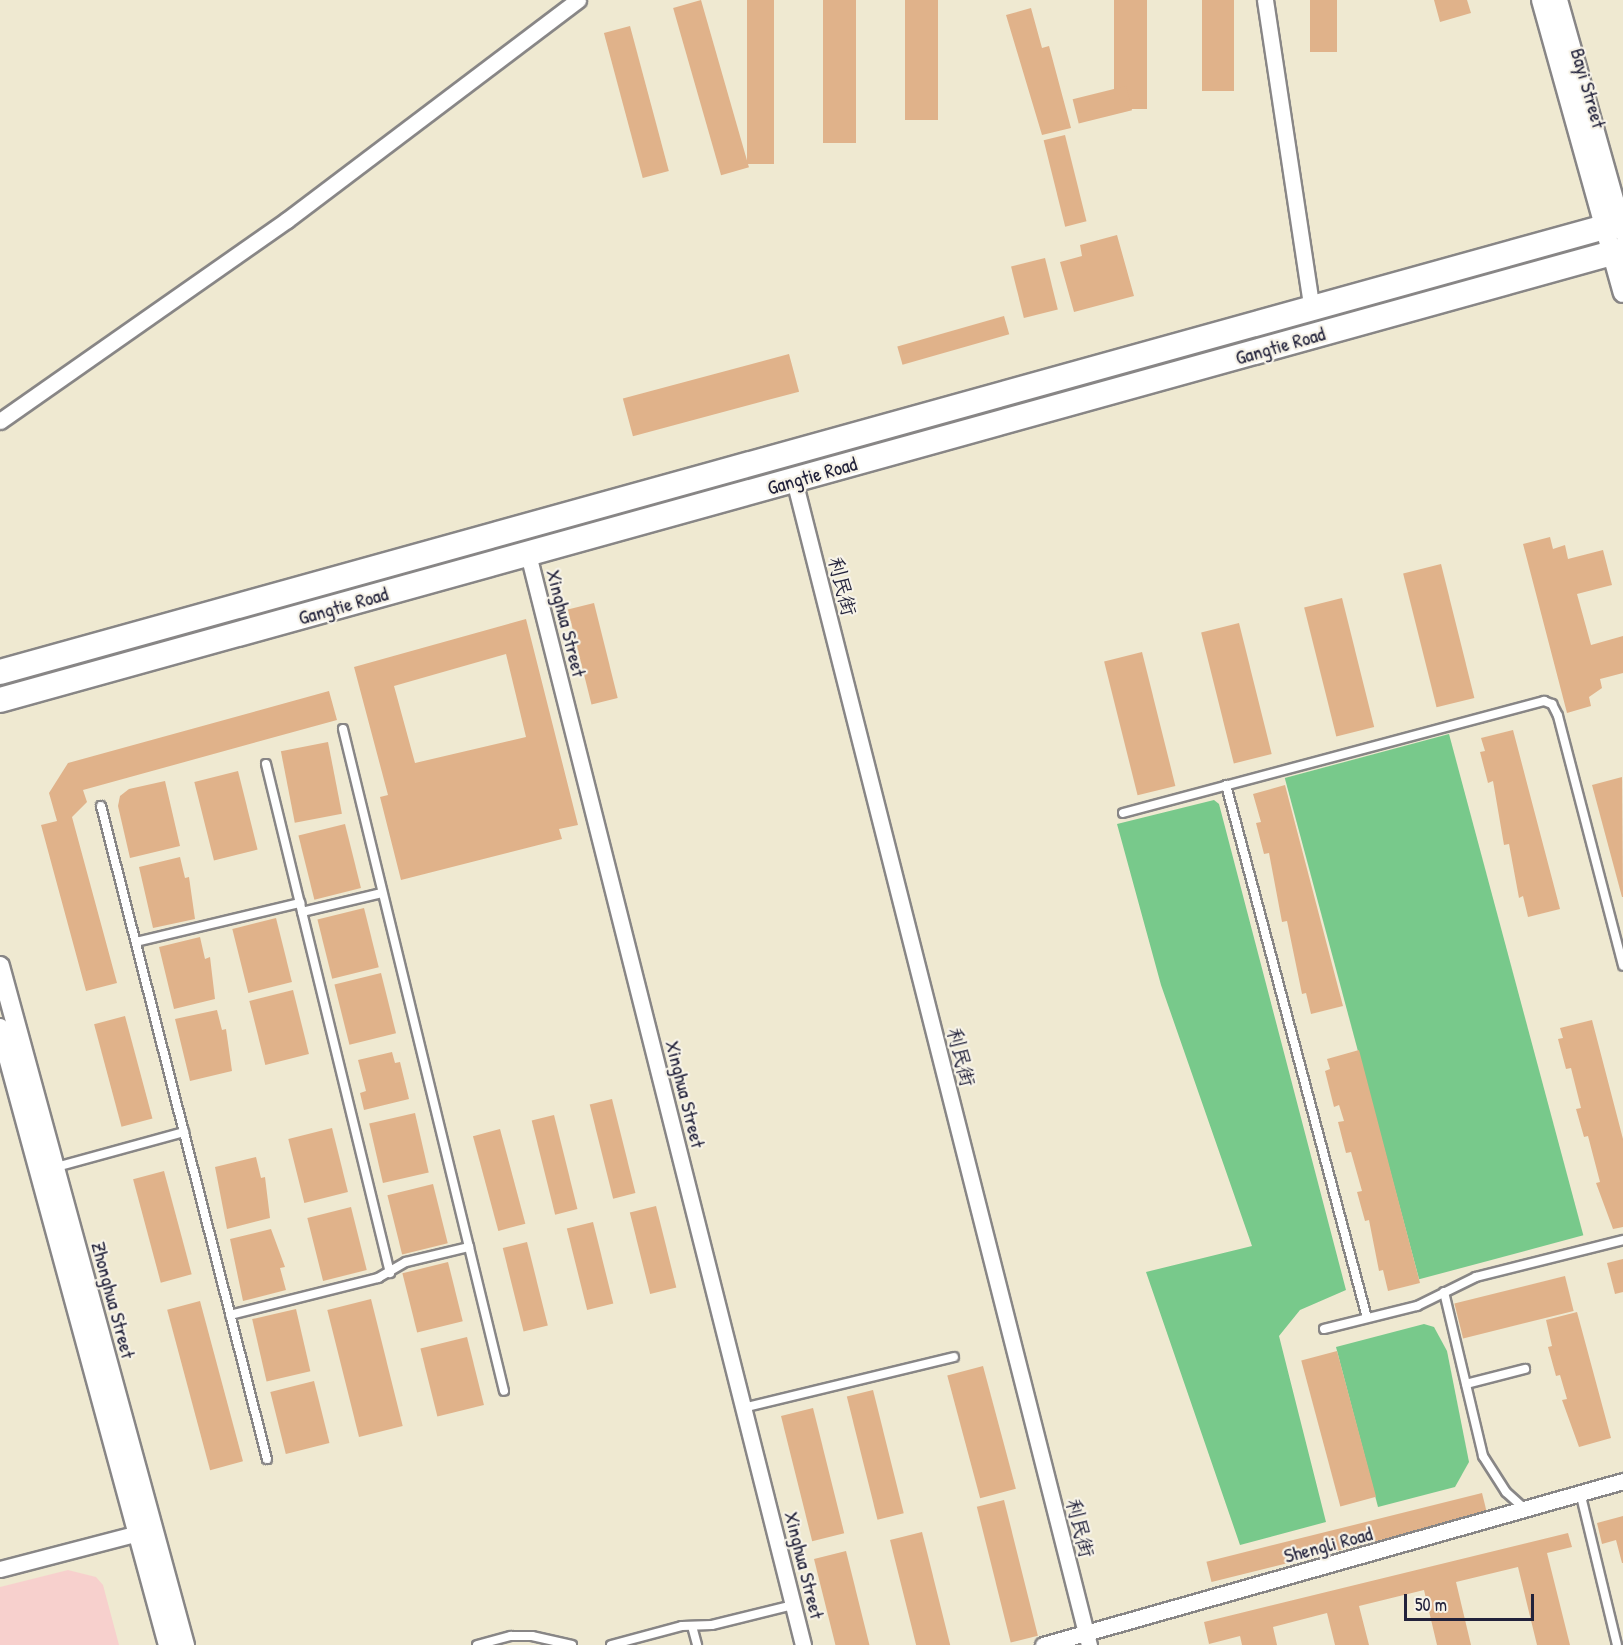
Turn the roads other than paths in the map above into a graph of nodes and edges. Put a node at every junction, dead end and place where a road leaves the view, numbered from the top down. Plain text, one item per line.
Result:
1 (578, 0) edge
2 (1265, 0) edge
3 (1541, 0) edge
4 (1558, 0) edge
5 (1618, 235) edge
6 (1623, 292) edge
7 (1312, 309) junction
8 (0, 422) edge
9 (794, 480) junction
10 (528, 554) junction
11 (0, 672) edge
12 (0, 700) edge
13 (342, 729) dead end
14 (266, 764) dead end
15 (1226, 785) junction
16 (101, 806) dead end
17 (1124, 813) dead end
18 (382, 893) junction
19 (300, 903) junction
20 (302, 912) junction
21 (1623, 929) edge
22 (1614, 931) junction
23 (136, 942) junction
24 (1622, 954) edge
25 (0, 966) edge
26 (1623, 966) edge
27 (0, 1028) edge
28 (184, 1132) junction
29 (55, 1167) junction
30 (1623, 1240) edge
31 (469, 1246) junction
32 (390, 1273) junction
33 (1444, 1292) junction
34 (230, 1315) junction
35 (1367, 1318) junction
36 (1324, 1329) dead end
37 (954, 1357) dead end
38 (1525, 1369) dead end
39 (1466, 1384) junction
40 (504, 1391) dead end
41 (743, 1408) junction
42 (267, 1459) dead end
43 (1623, 1481) edge
44 (1580, 1491) junction
45 (1526, 1510) junction
46 (138, 1533) junction
47 (0, 1569) edge
48 (793, 1605) junction
49 (692, 1626) junction
50 (1087, 1639) edge
51 (168, 1645) edge
52 (185, 1645) edge
53 (477, 1645) edge
54 (573, 1645) edge
55 (611, 1645) edge
56 (697, 1645) edge
57 (803, 1645) edge
58 (1044, 1645) edge
59 (1617, 1645) edge

1 - 8 street
2 - 7 street
3 - 5 street, Bayi Street
4 - 5 street, Bayi Street
5 - 6 street, Bayi Street
5 - 7 main road, Gangtie Road
5 - 9 main road, Gangtie Road
7 - 11 main road, Gangtie Road
9 - 10 main road, Gangtie Road
9 - 50 street, 利民街
10 - 12 main road, Gangtie Road
10 - 41 street, Xinghua Street
13 - 18 lane
14 - 19 lane
15 - 17 lane
15 - 22 lane
15 - 35 lane
16 - 23 lane
18 - 20 lane
18 - 31 lane
19 - 20 lane
19 - 23 lane
20 - 32 lane
21 - 22 lane
22 - 24 lane
23 - 28 lane
24 - 26 lane
25 - 29 street, Zhonghua Street
27 - 46 street, Zhonghua Street
28 - 29 lane
28 - 34 lane
29 - 52 street, Zhonghua Street
30 - 33 lane
31 - 32 lane
31 - 40 lane
32 - 34 lane
33 - 35 lane
33 - 39 lane
34 - 42 lane
35 - 36 lane
37 - 41 lane
38 - 39 lane
39 - 45 lane
41 - 48 street, Xinghua Street
43 - 44 street, Shengli Road
44 - 45 street, Shengli Road
44 - 59 lane
45 - 50 street, Shengli Road
46 - 47 street
46 - 51 street, Zhonghua Street
48 - 49 lane
48 - 57 street, Xinghua Street
49 - 55 lane
49 - 56 lane
50 - 58 street, Shengli Road
53 - 54 lane

